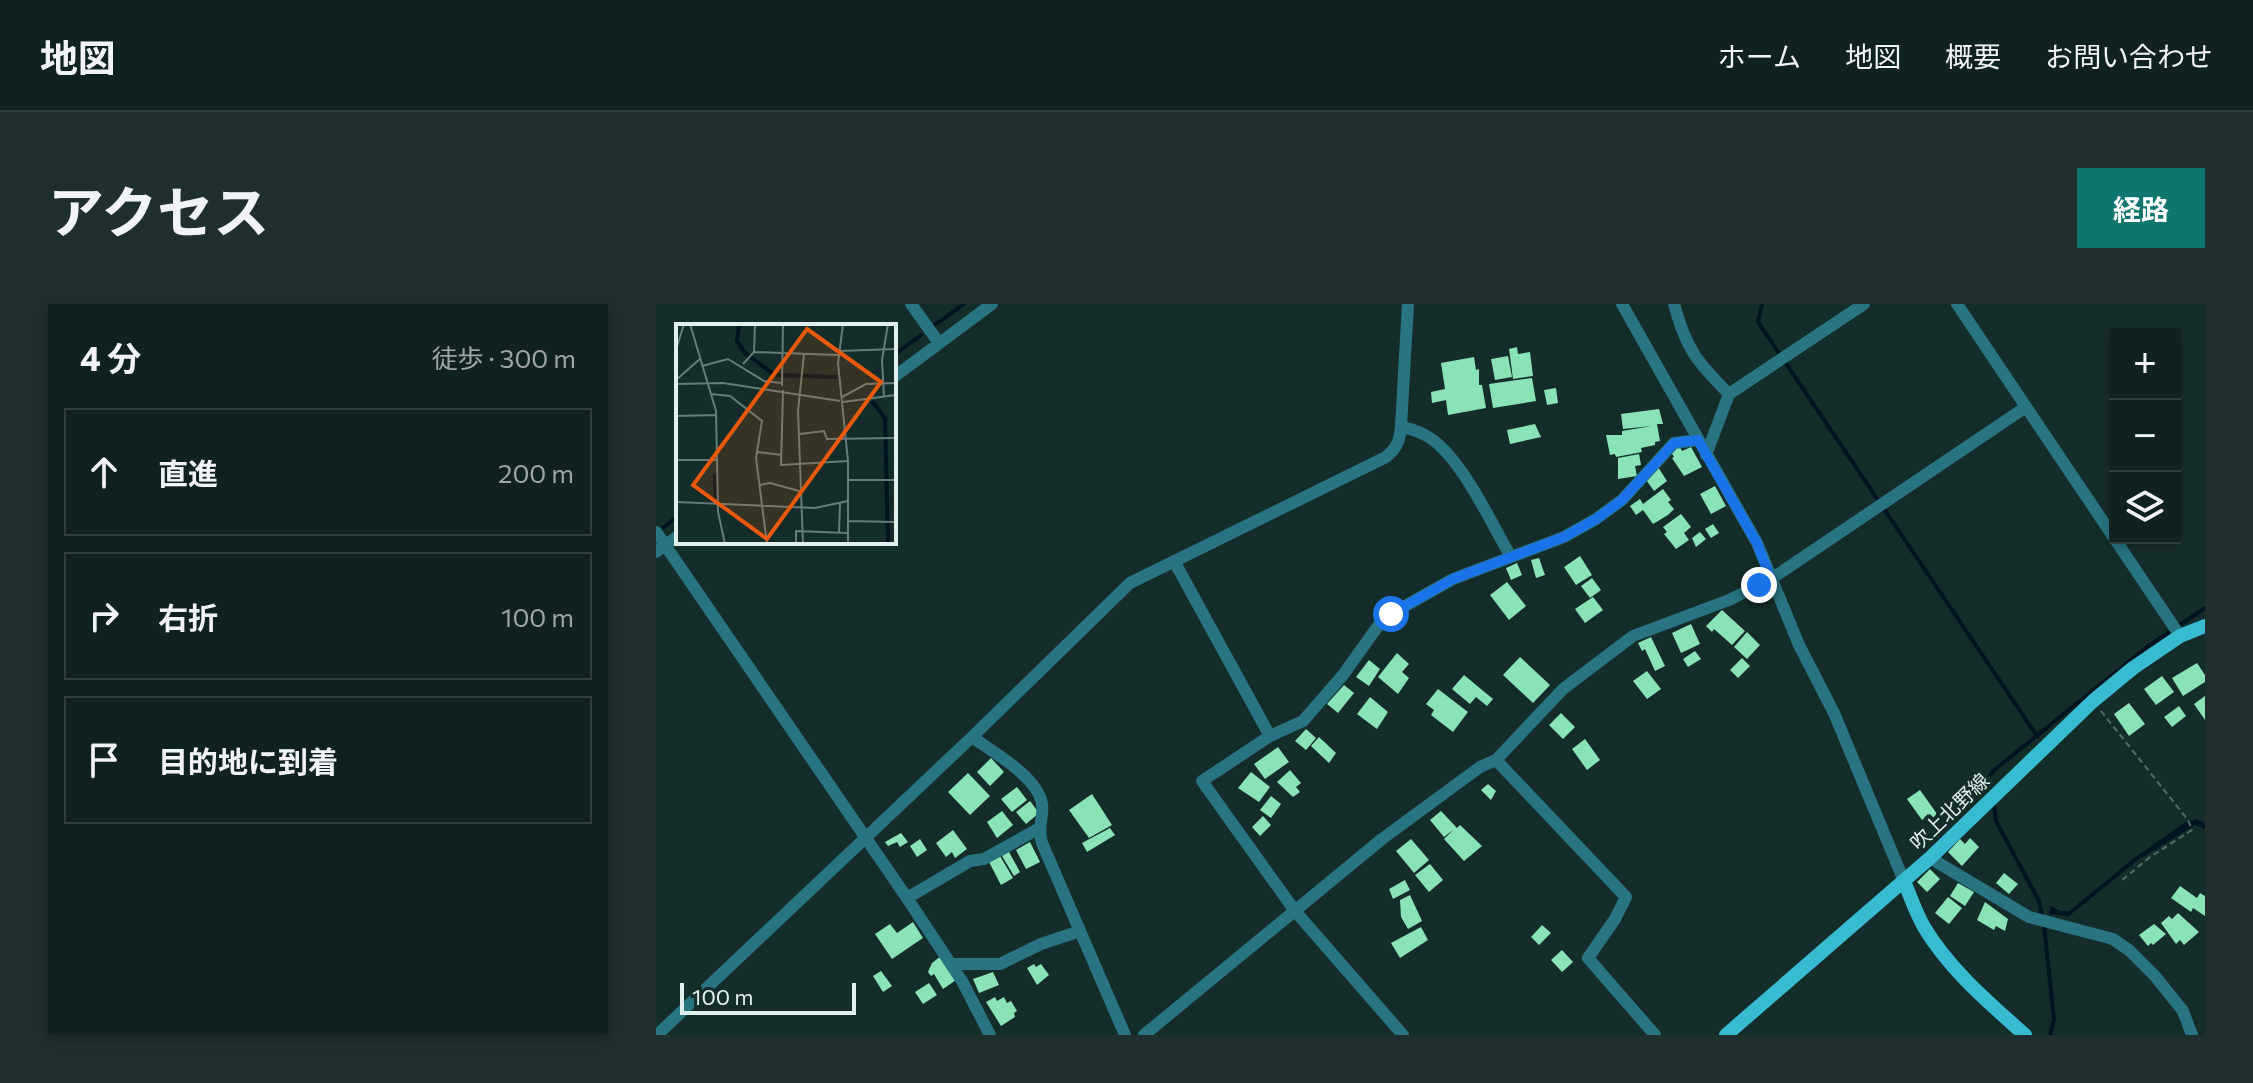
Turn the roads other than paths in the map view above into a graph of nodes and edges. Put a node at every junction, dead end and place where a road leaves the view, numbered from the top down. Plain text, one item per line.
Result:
1 (911, 304) edge
2 (992, 304) edge
3 (1408, 304) edge
4 (1622, 304) edge
5 (1674, 304) edge
6 (1864, 304) edge
7 (1957, 304) edge
8 (939, 343) junction
9 (896, 375) edge
10 (1729, 394) junction
11 (2026, 407) junction
12 (1401, 426) junction
13 (1698, 440) junction
14 (1706, 455) junction
15 (656, 532) edge
16 (661, 549) edge
17 (1511, 557) junction
18 (1174, 561) junction
19 (1771, 579) junction
20 (2205, 626) edge
21 (2180, 636) junction
22 (1270, 736) junction
23 (972, 737) junction
24 (1496, 760) junction
25 (1038, 829) junction
26 (866, 837) junction
27 (1930, 858) junction
28 (1904, 881) junction
29 (907, 898) junction
30 (1295, 911) junction
31 (1080, 931) junction
32 (952, 964) junction
33 (657, 1035) edge
34 (990, 1035) edge
35 (1125, 1035) edge
36 (1144, 1035) edge
37 (1403, 1035) edge
38 (1655, 1035) edge
39 (1726, 1035) edge
40 (2025, 1035) edge
41 (2192, 1035) edge

1 - 8 street
2 - 8 street
3 - 12 street
4 - 13 street
5 - 10 street
6 - 10 street
7 - 11 street
8 - 9 street
10 - 14 street
11 - 19 street
11 - 21 street
12 - 17 street
12 - 18 street
13 - 14 street
13 - 17 street
14 - 19 street
15 - 16 street
16 - 26 street
17 - 22 street
18 - 22 street
18 - 23 street
19 - 24 street
19 - 28 street
20 - 21 main road, 吹上北野線
21 - 27 main road, 吹上北野線
22 - 30 street
23 - 25 street
23 - 26 street
24 - 30 street
24 - 38 street
25 - 29 street
25 - 31 street
26 - 29 street
26 - 33 street
27 - 28 main road, 吹上北野線
27 - 41 street
28 - 39 main road, 吹上北野線
28 - 40 main road
29 - 32 street
30 - 36 street
30 - 37 street
31 - 32 street
31 - 35 street
32 - 34 street

